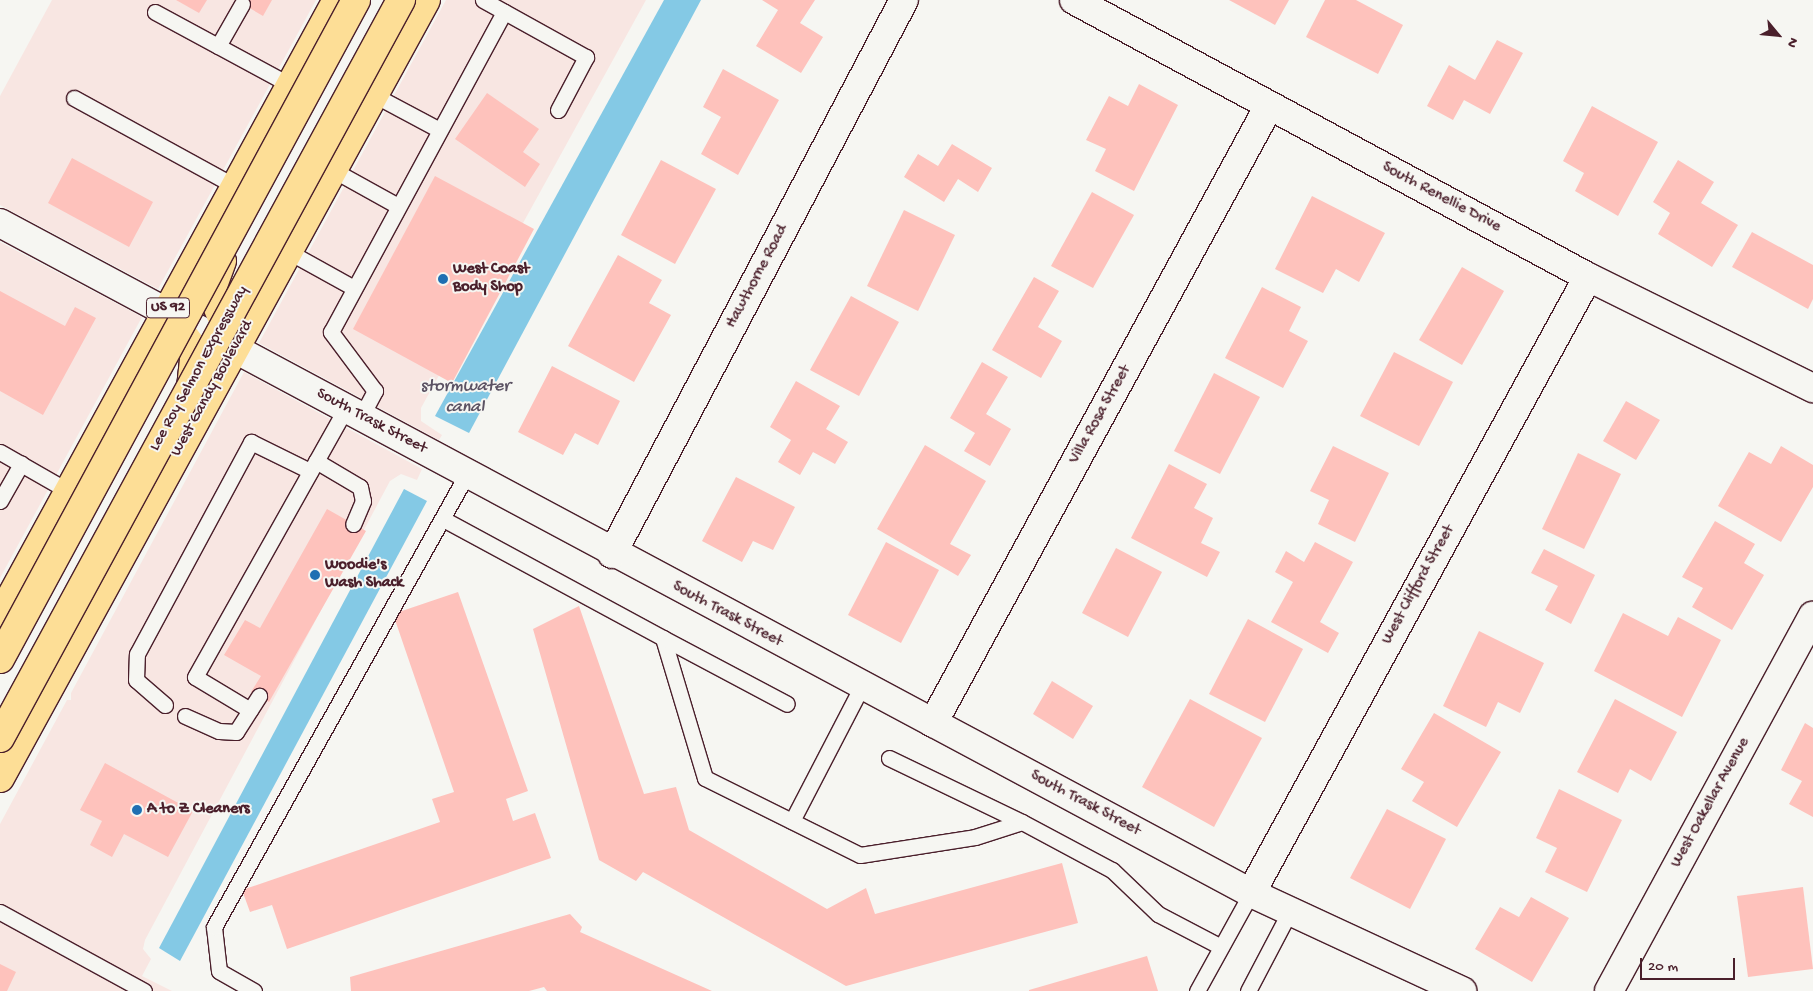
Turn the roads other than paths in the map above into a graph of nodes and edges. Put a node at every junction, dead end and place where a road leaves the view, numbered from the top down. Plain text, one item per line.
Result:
1 (337, 0) edge
2 (356, 0) edge
3 (363, 0) edge
4 (401, 0) edge
5 (426, 0) edge
6 (483, 0) edge
7 (904, 0) edge
8 (1074, 0) edge
9 (242, 4) dead end
10 (154, 12) dead end
11 (504, 12) junction
12 (218, 46) junction
13 (290, 85) junction
14 (374, 95) junction
15 (74, 98) dead end
16 (1269, 106) junction
17 (558, 110) dead end
18 (438, 129) junction
19 (333, 170) junction
20 (235, 186) junction
21 (398, 206) junction
22 (0, 223) edge
23 (288, 252) junction
24 (1588, 277) junction
25 (354, 288) junction
26 (166, 312) junction
27 (236, 349) junction
28 (1813, 388) edge
29 (353, 413) junction
30 (0, 452) edge
31 (21, 464) junction
32 (313, 466) junction
33 (462, 471) junction
34 (68, 491) junction
35 (0, 501) edge
36 (443, 519) junction
37 (353, 524) dead end
38 (612, 554) junction
39 (0, 617) edge
40 (1809, 633) edge
41 (663, 638) junction
42 (0, 660) edge
43 (53, 682) junction
44 (862, 686) junction
45 (259, 696) dead end
46 (787, 704) dead end
47 (165, 705) dead end
48 (250, 710) junction
49 (185, 716) dead end
50 (933, 723) junction
51 (0, 738) edge
52 (889, 758) dead end
53 (0, 778) edge
54 (792, 821) junction
55 (1022, 822) junction
56 (1251, 893) junction
57 (1290, 911) junction
58 (0, 912) edge
59 (1221, 947) junction
60 (144, 991) edge
61 (254, 991) edge
62 (1197, 991) edge
63 (1248, 991) edge
64 (1462, 991) edge
65 (1609, 991) edge

1 - 13 main road, US 92
2 - 42 main road, bridge
3 - 27 main road
4 - 51 main road, Lee Roy Selmon Expressway, bridge
5 - 14 main road, West Gandy Boulevard
6 - 11 lane
7 - 38 street, Hawthorne Road
8 - 16 street, South Renellie Drive
9 - 12 lane
10 - 12 lane
11 - 17 lane
11 - 18 lane
12 - 13 lane
13 - 20 main road, US 92
14 - 18 lane
14 - 19 main road, West Gandy Boulevard
15 - 20 lane
16 - 24 street, South Renellie Drive
16 - 50 street, Villa Rosa Street
18 - 21 lane
19 - 21 lane
19 - 23 main road, West Gandy Boulevard
20 - 26 main road, US 92
21 - 25 lane
22 - 26 street, South Trask Street
23 - 25 lane
23 - 27 main road, West Gandy Boulevard
24 - 28 street, South Renellie Drive
24 - 56 street, West Clifford Street
25 - 29 lane
26 - 27 street, South Trask Street
26 - 34 main road, US 92
26 - 43 main road
27 - 29 street, South Trask Street
27 - 43 main road, West Gandy Boulevard
29 - 32 lane
29 - 33 street, South Trask Street
30 - 31 lane
31 - 34 lane
31 - 35 lane
32 - 37 lane
32 - 47 lane
32 - 48 lane
33 - 36 lane
33 - 38 street, South Trask Street
34 - 39 main road, US 92
36 - 41 lane
36 - 61 lane
38 - 44 street, South Trask Street
40 - 65 street, West Oakellar Avenue
41 - 46 lane
41 - 54 lane
43 - 53 main road, West Gandy Boulevard
44 - 50 street, South Trask Street
44 - 54 lane
45 - 48 lane
48 - 49 lane
50 - 56 street, South Trask Street
52 - 55 lane
54 - 55 lane
55 - 59 lane
56 - 57 street, South Trask Street
56 - 59 lane
57 - 63 lane
57 - 64 street, South Trask Street
58 - 60 lane
59 - 62 lane

